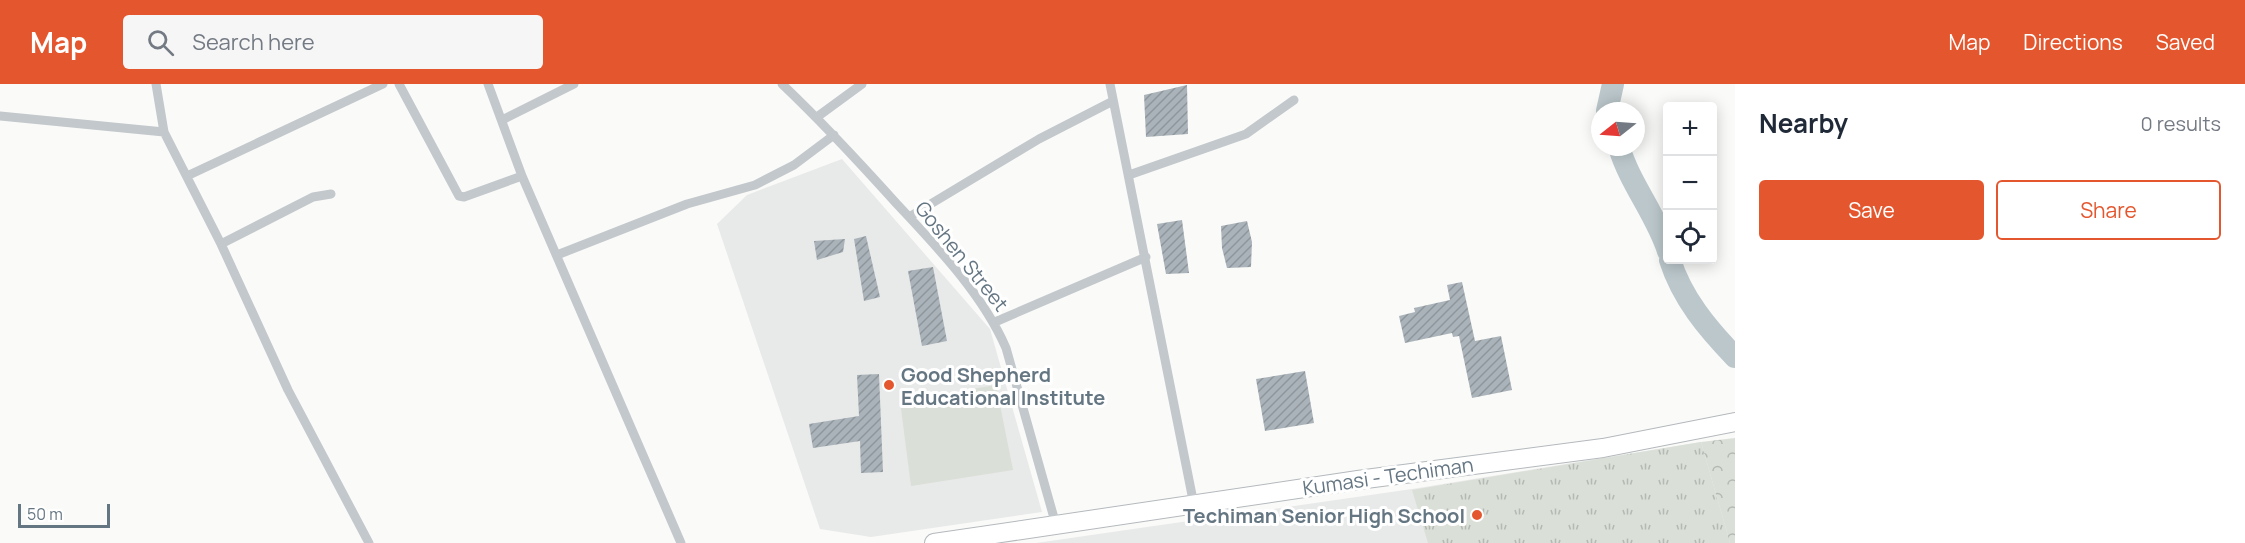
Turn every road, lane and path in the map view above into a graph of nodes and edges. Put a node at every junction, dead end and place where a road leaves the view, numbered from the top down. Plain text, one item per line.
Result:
1 (156, 84) edge
2 (383, 84) edge
3 (399, 84) edge
4 (488, 84) edge
5 (574, 84) edge
6 (782, 84) edge
7 (862, 84) edge
8 (1110, 84) edge
9 (1294, 100) dead end
10 (1113, 101) junction
11 (0, 116) edge
12 (817, 117) junction
13 (502, 120) junction
14 (164, 132) junction
15 (834, 135) junction
16 (1129, 175) junction
17 (187, 176) junction
18 (522, 176) junction
19 (331, 194) dead end
20 (909, 217) junction
21 (221, 244) junction
22 (556, 255) junction
23 (1146, 257) junction
24 (995, 322) junction
25 (1735, 422) edge
26 (1194, 505) junction
27 (1056, 525) junction
28 (369, 543) edge
29 (681, 543) edge
30 (934, 543) edge

1 - 14 street
2 - 17 street
3 - 18 street
4 - 13 street
5 - 13 street
6 - 12 street, Goshen Street
7 - 12 street
8 - 10 street
9 - 16 street
10 - 16 street
10 - 20 street
11 - 14 street
12 - 15 street, Goshen Street
13 - 18 street
14 - 17 street
15 - 20 street, Goshen Street
15 - 22 street
16 - 23 street
17 - 21 street
18 - 22 street
19 - 21 street
20 - 24 street, Goshen Street
21 - 28 street
22 - 29 street
23 - 24 street
23 - 26 street
24 - 27 street, Goshen Street
25 - 26 highway, Kumasi - Techiman
26 - 27 highway, Kumasi - Techiman
27 - 30 highway, Kumasi - Techiman

